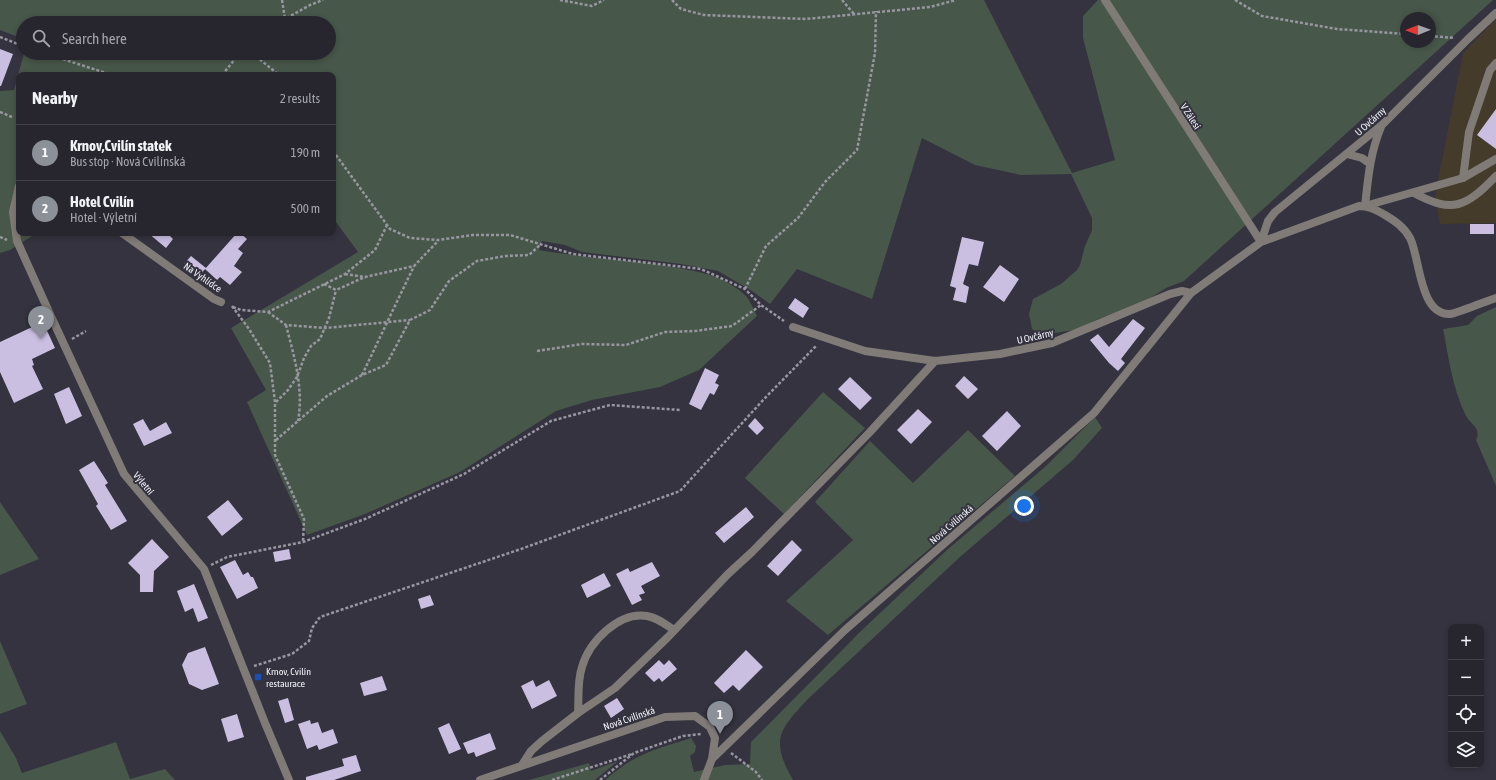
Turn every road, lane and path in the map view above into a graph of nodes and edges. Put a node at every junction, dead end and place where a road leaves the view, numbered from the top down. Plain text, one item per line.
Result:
1 (282, 0) edge
2 (323, 0) edge
3 (560, 0) edge
4 (604, 0) edge
5 (672, 0) edge
6 (842, 0) edge
7 (956, 0) edge
8 (1105, 0) edge
9 (1235, 0) edge
10 (876, 11) junction
11 (1496, 13) edge
12 (854, 14) junction
13 (285, 16) edge
14 (290, 16) edge
15 (1400, 34) edge
16 (1436, 36) edge
17 (0, 37) edge
18 (1468, 39) junction
19 (16, 43) edge
20 (66, 60) edge
21 (234, 60) edge
22 (260, 60) edge
23 (1496, 62) edge
24 (103, 72) edge
25 (224, 72) edge
26 (274, 72) edge
27 (0, 112) edge
28 (12, 117) dead end
29 (1383, 124) junction
30 (1347, 154) junction
31 (336, 155) edge
32 (1496, 160) edge
33 (1369, 163) junction
34 (1496, 176) edge
35 (1463, 178) junction
36 (1414, 193) junction
37 (16, 199) edge
38 (1365, 206) junction
39 (387, 225) junction
40 (16, 234) edge
41 (16, 236) edge
42 (126, 236) edge
43 (438, 240) junction
44 (1261, 242) junction
45 (540, 245) junction
46 (414, 266) junction
47 (345, 274) junction
48 (365, 277) junction
49 (324, 284) junction
50 (745, 289) junction
51 (336, 290) junction
52 (1191, 293) junction
53 (1496, 298) edge
54 (221, 302) joint
55 (761, 305) junction
56 (232, 306) junction
57 (268, 312) junction
58 (410, 320) junction
59 (387, 322) junction
60 (286, 325) junction
61 (793, 327) joint
62 (325, 328) junction
63 (86, 331) dead end
64 (77, 336) dead end
65 (823, 338) junction
66 (537, 351) dead end
67 (935, 361) junction
68 (362, 375) junction
69 (297, 377) junction
70 (275, 402) junction
71 (680, 410) dead end
72 (298, 421) junction
73 (276, 440) junction
74 (303, 542) junction
75 (204, 569) junction
76 (674, 630) junction
77 (244, 670) junction
78 (578, 713) junction
79 (715, 738) junction
80 (724, 748) junction
81 (634, 753) junction
82 (712, 759) junction
83 (522, 765) junction
84 (289, 780) edge
85 (480, 780) edge
86 (552, 780) edge
87 (600, 780) edge
88 (704, 780) edge
89 (762, 780) edge

1 - 13 path
2 - 14 path
3 - 4 path
5 - 12 path
6 - 12 path
7 - 10 path
8 - 44 street, V Zálesí
9 - 15 path
10 - 12 path
10 - 50 path
11 - 18 street, U Ovčárny
16 - 18 path
17 - 19 path
18 - 29 street, U Ovčárny
20 - 24 path
21 - 25 path
22 - 26 path
23 - 35 street
27 - 28 path
29 - 30 street, U Ovčárny
29 - 33 street
30 - 33 street
30 - 44 street, U Ovčárny
31 - 39 path
32 - 35 street
33 - 38 street
34 - 36 street
35 - 36 street
36 - 38 street
37 - 40 street, Výletní
38 - 44 street
38 - 53 street
39 - 43 path
39 - 47 path
41 - 75 street, Výletní
42 - 54 street, Na Vyhlídce
43 - 45 path
43 - 46 path
44 - 52 street
45 - 50 path
45 - 58 path
46 - 48 path
46 - 59 path
47 - 48 path
47 - 49 path
48 - 51 path
49 - 51 path
49 - 57 path
50 - 55 path
51 - 62 path
52 - 67 street, U Ovčárny
52 - 80 street, Nová Cvilínská
54 - 56 path, Na Vyhlídce
55 - 61 path
55 - 66 path
56 - 57 path, Na Vyhlídce
56 - 70 path
57 - 60 path
58 - 59 path
58 - 68 path
59 - 62 path
59 - 68 path
60 - 62 path
60 - 69 path
61 - 65 street, U Ovčárny
62 - 69 path
63 - 64 path
65 - 67 street, U Ovčárny
65 - 77 path
67 - 76 street
68 - 72 path
69 - 70 path
69 - 72 path
70 - 73 path
71 - 74 path
72 - 73 path
73 - 74 path
74 - 75 path
75 - 77 street, Výletní
76 - 78 street
76 - 78 street
77 - 84 street, Výletní
78 - 83 street
79 - 81 path
79 - 82 street, Nová Cvilínská
79 - 83 street, Nová Cvilínská
80 - 82 street, Nová Cvilínská
80 - 89 path
81 - 86 path
81 - 87 path
82 - 88 street, Nová Cvilínská
83 - 85 street, Nová Cvilínská

